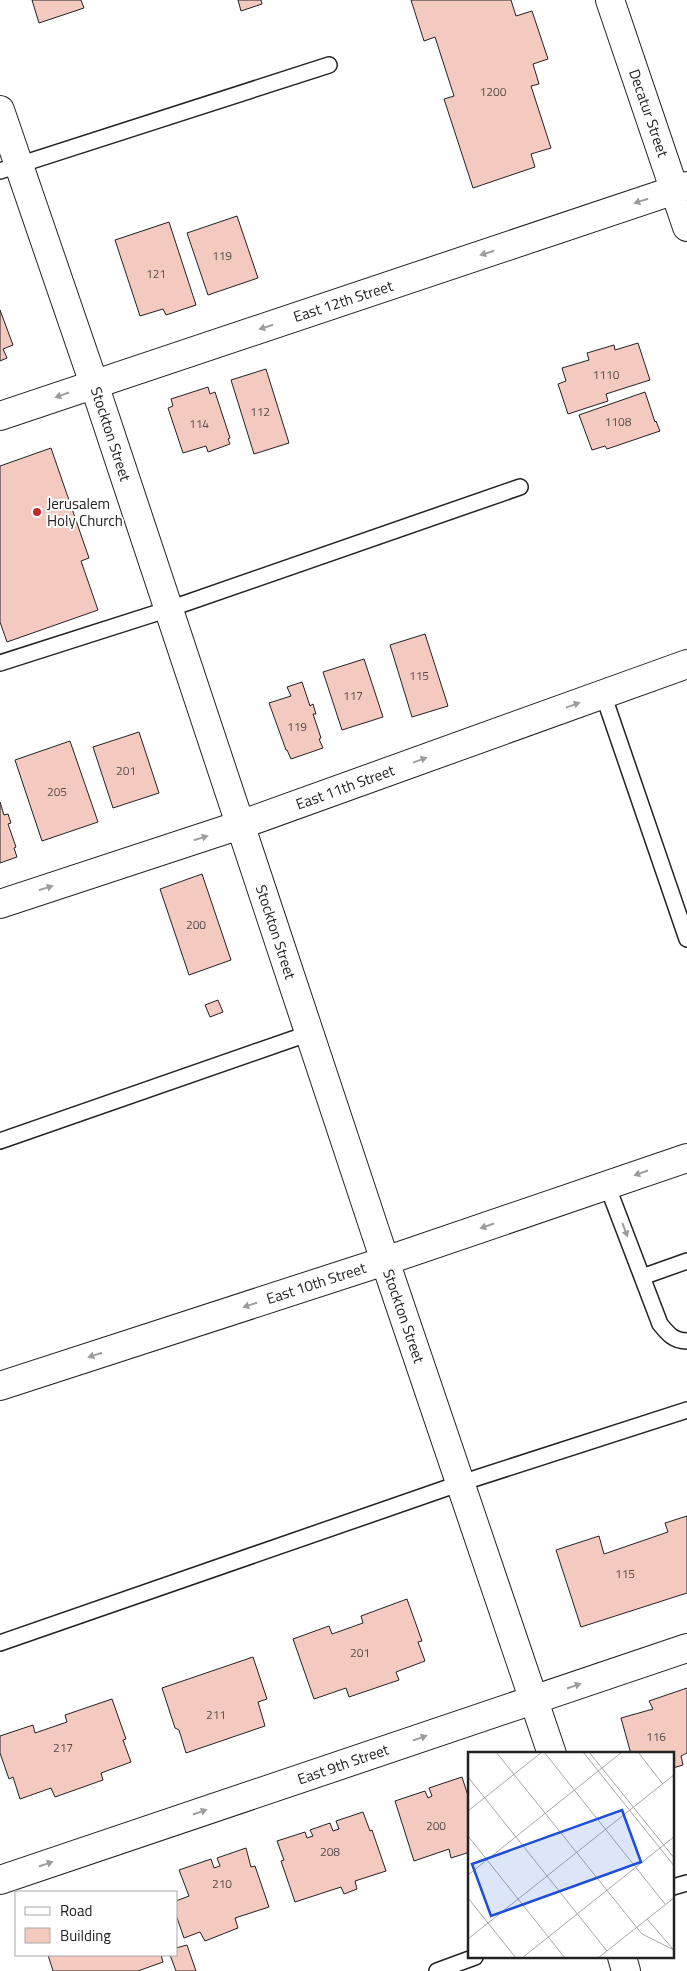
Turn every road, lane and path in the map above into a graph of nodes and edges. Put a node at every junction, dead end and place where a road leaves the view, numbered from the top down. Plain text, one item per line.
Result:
1 (610, 0) edge
2 (329, 65) dead end
3 (0, 110) edge
4 (10, 168) edge
5 (681, 188) edge
6 (687, 226) edge
7 (94, 384) junction
8 (0, 416) edge
9 (520, 487) dead end
10 (168, 609) junction
11 (0, 663) edge
12 (687, 664) edge
13 (603, 694) junction
14 (240, 825) junction
15 (0, 904) edge
16 (687, 939) edge
17 (310, 1033) junction
18 (0, 1141) edge
19 (687, 1158) edge
20 (607, 1185) junction
21 (385, 1261) junction
22 (687, 1261) edge
23 (642, 1277) junction
24 (687, 1341) edge
25 (0, 1386) edge
26 (687, 1410) edge
27 (461, 1483) junction
28 (0, 1643) edge
29 (687, 1648) edge
30 (534, 1699) junction
31 (551, 1752) edge
32 (0, 1880) edge
33 (687, 1883) edge
34 (674, 1887) edge
35 (472, 1958) edge
36 (437, 1971) edge

1 - 5 street, Decatur Street
2 - 4 lane
3 - 4 street, Stockton Street
4 - 7 street, Stockton Street
5 - 6 street, Decatur Street
5 -> 7 street, East 12th Street
7 -> 8 street, East 12th Street
7 - 10 street, Stockton Street
9 - 10 lane
10 - 11 lane
10 - 14 street, Stockton Street
12 - 13 street, East 11th Street
14 -> 13 street, East 11th Street
13 - 16 lane
15 -> 14 street, East 11th Street
14 - 17 street, Stockton Street
17 - 18 lane
17 - 21 street, Stockton Street
19 -> 20 street, East 10th Street
20 -> 21 street, East 10th Street
20 -> 23 lane
21 -> 25 street, East 10th Street
21 - 27 street, Stockton Street
22 - 23 lane
23 - 24 lane
26 - 27 lane
27 - 28 lane
27 - 30 street, Stockton Street
30 -> 29 street, East 9th Street
30 - 31 street, Stockton Street
32 -> 30 street, East 9th Street
33 - 34 lane
35 - 36 lane

